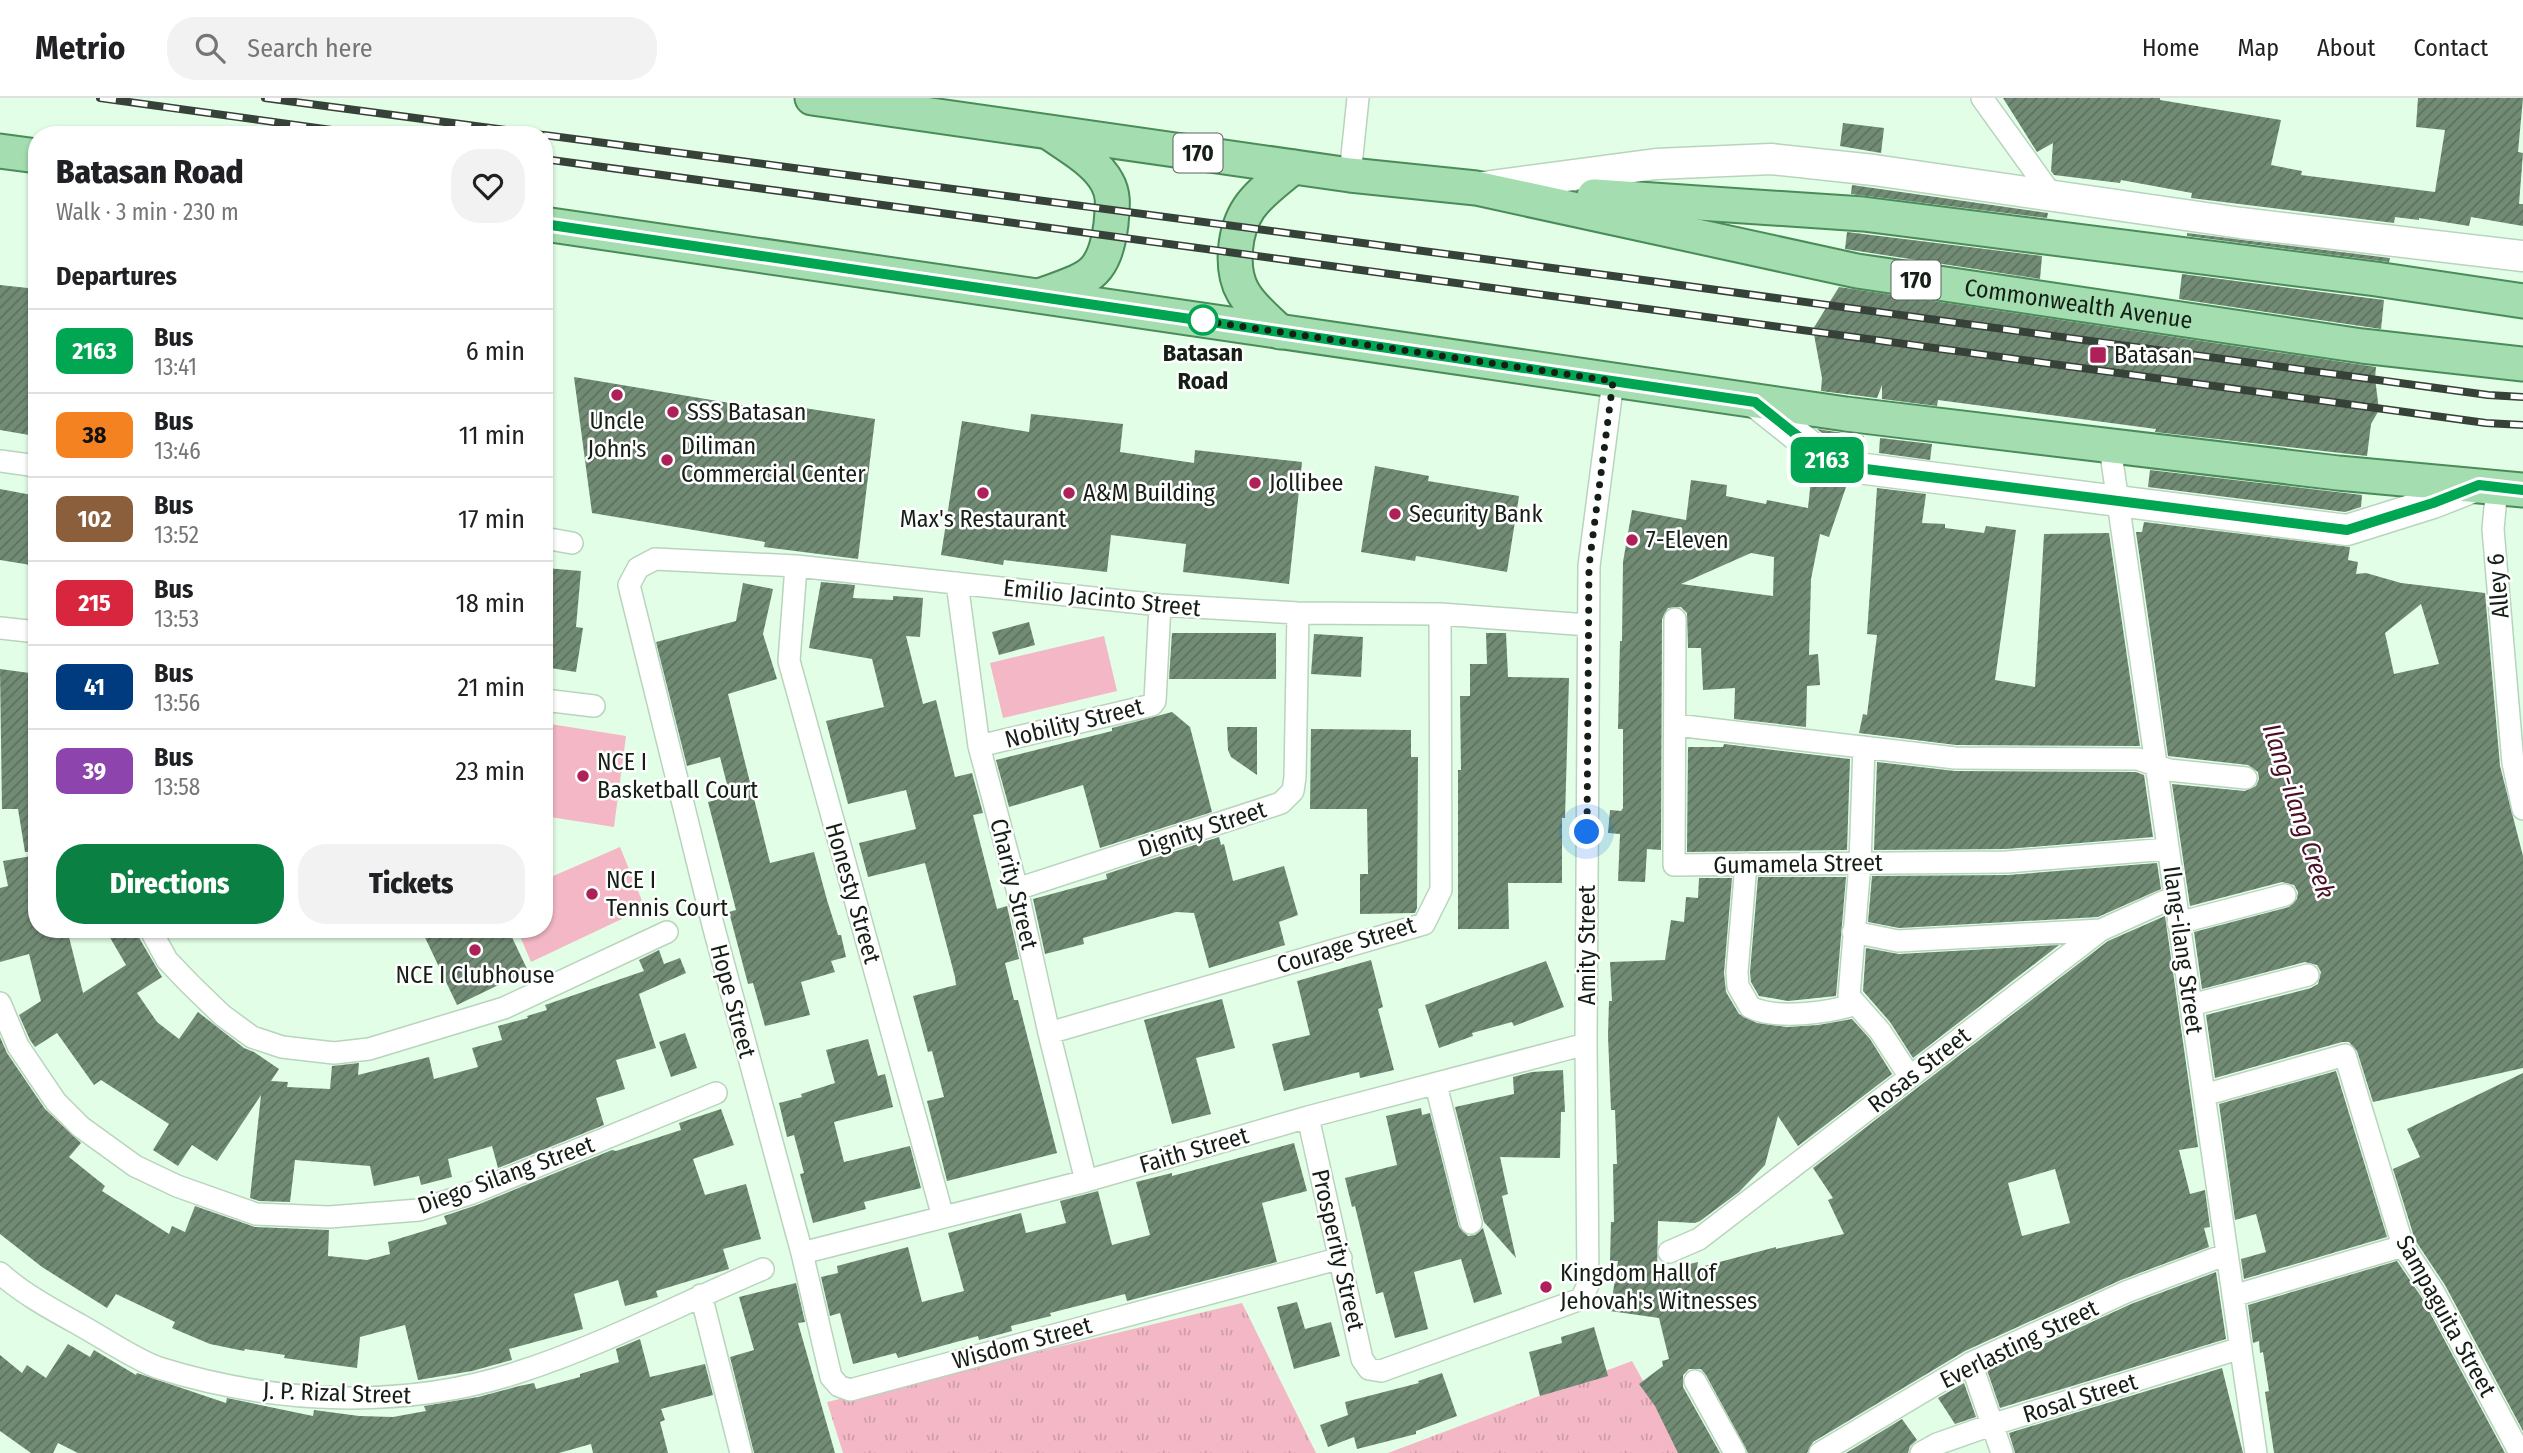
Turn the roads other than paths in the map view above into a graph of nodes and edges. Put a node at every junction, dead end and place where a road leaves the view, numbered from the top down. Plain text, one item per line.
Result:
1 (813, 98) edge
2 (1358, 98) edge
3 (1982, 98) edge
4 (1047, 131) junction
5 (0, 150) edge
6 (28, 155) edge
7 (1293, 167) junction
8 (1350, 175) junction
9 (1476, 188) junction
10 (2050, 194) junction
11 (553, 225) edge
12 (2523, 256) edge
13 (1042, 295) junction
14 (2523, 301) edge
15 (1280, 332) junction
16 (2523, 363) edge
17 (1613, 381) junction
18 (1755, 402) junction
19 (2110, 447) junction
20 (0, 461) edge
21 (28, 465) edge
22 (2500, 487) edge
23 (2118, 502) junction
24 (553, 540) edge
25 (572, 543) dead end
26 (796, 566) junction
27 (957, 583) junction
28 (629, 585) joint
29 (1160, 605) junction
30 (1298, 613) junction
31 (1440, 614) junction
32 (1675, 619) dead end
33 (1588, 625) junction
34 (0, 628) edge
35 (28, 631) edge
36 (553, 701) edge
37 (594, 706) dead end
38 (1676, 725) junction
39 (979, 746) junction
40 (1864, 747) junction
41 (2156, 765) junction
42 (2246, 778) dead end
43 (2523, 809) edge
44 (2168, 849) junction
45 (1860, 863) junction
46 (1746, 864) junction
47 (1017, 889) junction
48 (2285, 895) dead end
49 (2174, 897) junction
50 (2178, 923) junction
51 (2101, 930) junction
52 (667, 932) dead end
53 (1853, 932) junction
54 (155, 938) edge
55 (2308, 975) dead end
56 (0, 1003) edge
57 (1856, 1004) junction
58 (2191, 1005) junction
59 (1049, 1033) junction
60 (1586, 1044) junction
61 (1910, 1077) junction
62 (1436, 1085) junction
63 (716, 1093) dead end
64 (2204, 1096) junction
65 (1308, 1117) junction
66 (1086, 1181) junction
67 (943, 1217) junction
68 (1471, 1223) dead end
69 (2403, 1246) junction
70 (1669, 1252) dead end
71 (802, 1253) junction
72 (2227, 1254) junction
73 (1341, 1258) junction
74 (763, 1269) dead end
75 (0, 1273) edge
76 (701, 1295) junction
77 (2233, 1296) junction
78 (2241, 1348) junction
79 (1971, 1363) junction
80 (1381, 1371) joint
81 (1695, 1381) dead end
82 (1994, 1424) junction
83 (741, 1453) edge
84 (1735, 1453) edge
85 (1820, 1453) edge
86 (1922, 1453) edge
87 (2002, 1453) edge
88 (2256, 1453) edge
89 (2520, 1453) edge

1 - 4 main road, Commonwealth Avenue / 170
2 - 8 street
3 - 10 street
4 - 7 main road, Commonwealth Avenue / 170
4 - 13 main road
5 - 6 main road
7 - 8 main road, Commonwealth Avenue / 170
7 - 15 main road
8 - 9 main road, Commonwealth Avenue / 170
9 - 10 street, Commonwealth Avenue / 170
9 - 14 main road
9 - 16 main road, Commonwealth Avenue / 170
10 - 12 street, Commonwealth Avenue / 170
11 - 13 main road
13 - 15 main road
15 - 17 main road
17 - 18 main road
17 - 33 street, Amity Street
18 - 19 main road
18 - 23 street
19 - 22 main road
19 - 23 street, Ilang-ilang Street
20 - 21 street
22 - 23 street
22 - 43 street, Alley 6
23 - 41 street, Ilang-ilang Street
24 - 25 street
26 - 27 street, Emilio Jacinto Street
26 - 28 street, Emilio Jacinto Street
26 - 67 street, Honesty Street
27 - 29 street, Emilio Jacinto Street
27 - 39 street, Charity Street
28 - 71 street, Hope Street
29 - 30 street, Emilio Jacinto Street
29 - 39 street, Nobility Street
30 - 31 street, Emilio Jacinto Street
30 - 47 street, Dignity Street
31 - 33 street, Emilio Jacinto Street
31 - 59 street, Courage Street
32 - 38 street, Gumamela Street
33 - 60 street, Amity Street
34 - 35 street
36 - 37 street
38 - 40 street
38 - 46 street, Gumamela Street
39 - 47 street, Charity Street
40 - 41 street
40 - 45 street
41 - 42 street
41 - 44 street, Ilang-ilang Street
44 - 45 street, Gumamela Street
44 - 49 street, Ilang-ilang Street
45 - 46 street, Gumamela Street
45 - 53 street
46 - 57 street
47 - 59 street, Charity Street
48 - 50 street
49 - 50 street, Ilang-ilang Street
49 - 51 street, Rosas Street
50 - 58 street, Ilang-ilang Street
51 - 53 street
51 - 61 street, Rosas Street
52 - 54 street
53 - 57 street
55 - 58 street
56 - 63 street, Diego Silang Street
57 - 61 street
58 - 64 street, Ilang-ilang Street
59 - 66 street, Charity Street
60 - 62 street, Faith Street
60 - 80 street, Amity Street
61 - 70 street, Rosas Street
62 - 65 street, Faith Street
62 - 68 street
64 - 69 street, Sampaguita Street
64 - 72 street, Ilang-ilang Street
65 - 66 street, Faith Street
65 - 73 street, Prosperity Street
66 - 67 street, Faith Street
67 - 71 street, Faith Street
69 - 77 street
69 - 89 street, Sampaguita Street
71 - 73 street, Wisdom Street
72 - 77 street, Ilang-ilang Street
72 - 79 street, Everlasting Street
73 - 80 street, Prosperity Street
74 - 76 street, J. P. Rizal Street
75 - 76 street, J. P. Rizal Street
76 - 83 street
77 - 78 street, Ilang-ilang Street
78 - 82 street, Rosal Street
78 - 88 street, Ilang-ilang Street
79 - 82 street
79 - 85 street, Everlasting Street
81 - 84 street
82 - 86 street, Rosal Street
82 - 87 street

